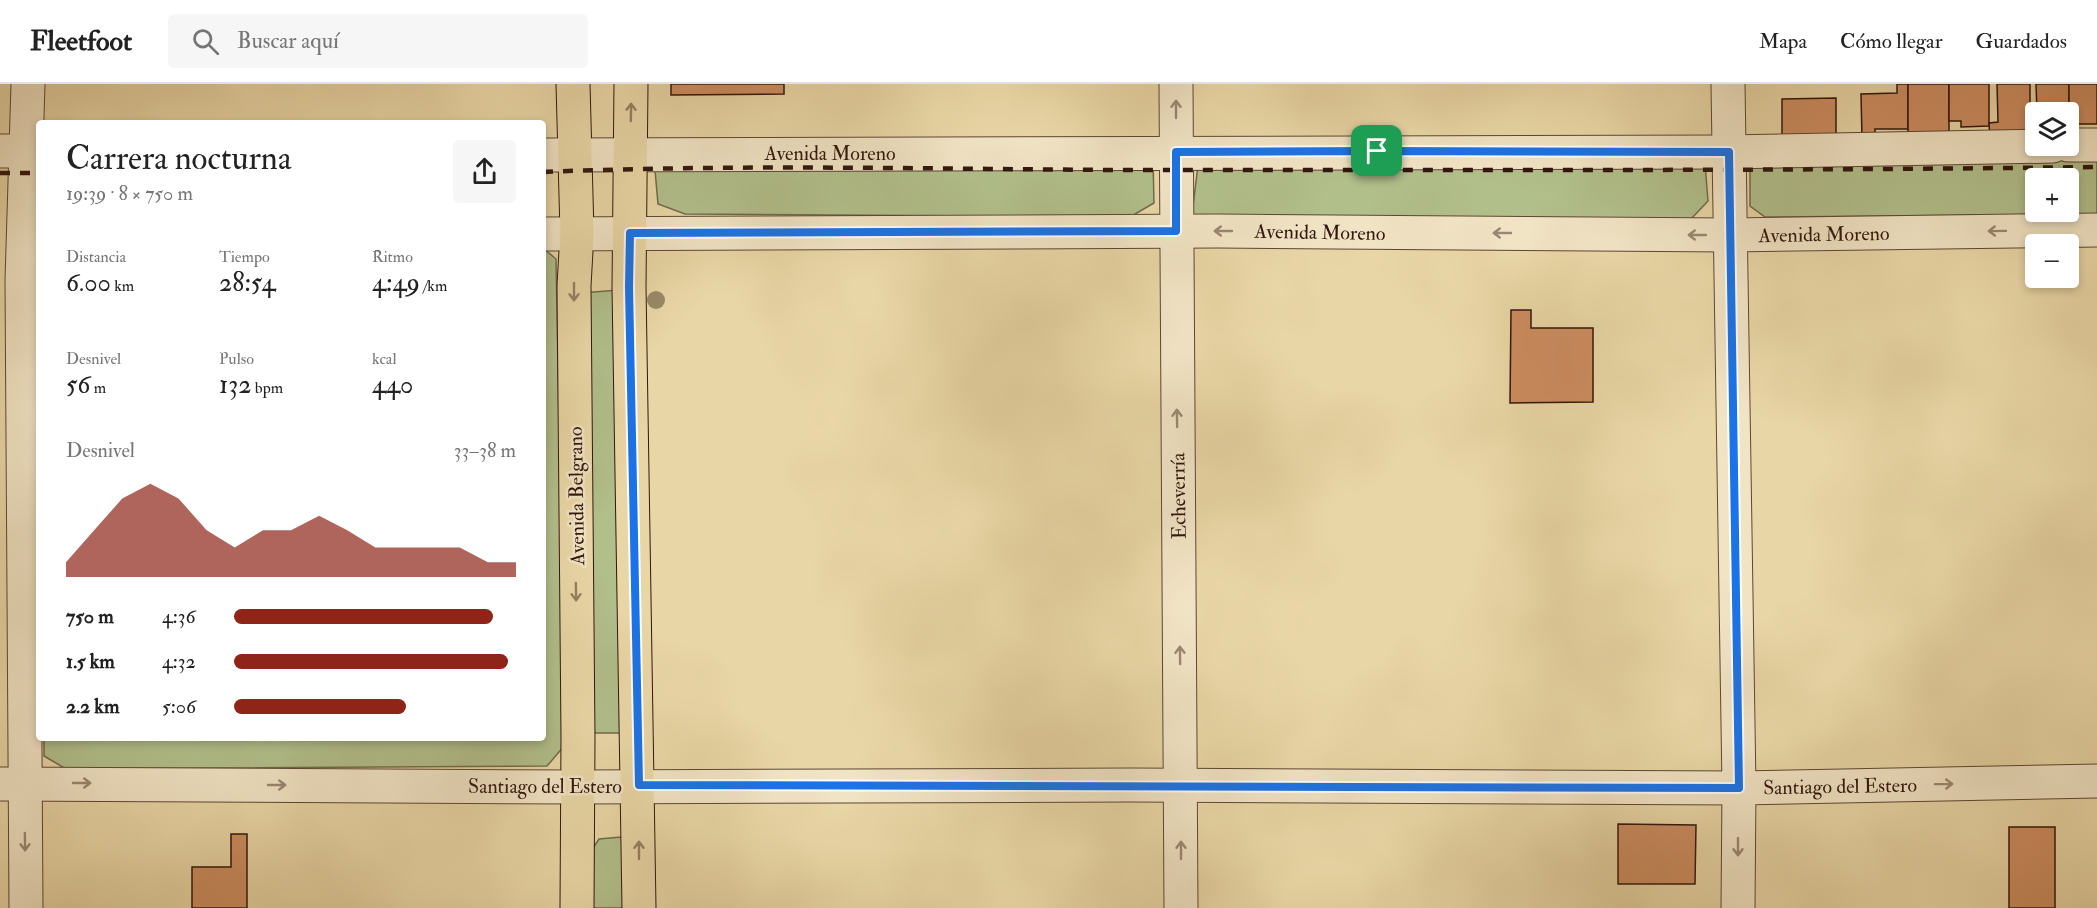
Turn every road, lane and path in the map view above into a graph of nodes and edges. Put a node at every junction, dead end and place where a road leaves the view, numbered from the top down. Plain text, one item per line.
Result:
1 (28, 84) edge
2 (573, 84) edge
3 (631, 84) edge
4 (1176, 84) edge
5 (1728, 84) edge
6 (2079, 145) edge
7 (2097, 145) edge
8 (2025, 147) edge
9 (22, 151) edge
10 (1176, 152) junction
11 (1729, 152) junction
12 (630, 153) junction
13 (558, 155) edge
14 (2097, 230) edge
15 (1176, 231) junction
16 (21, 232) edge
17 (577, 233) junction
18 (630, 233) junction
19 (546, 234) edge
20 (1729, 235) junction
21 (2097, 781) edge
22 (12, 783) edge
23 (639, 785) junction
24 (1181, 786) junction
25 (578, 787) junction
26 (1739, 788) junction
27 (26, 908) edge
28 (577, 908) edge
29 (639, 908) edge
30 (1181, 908) edge
31 (1738, 908) edge

1 - 9 street
2 - 13 main road, Avenida Belgrano
12 -> 3 main road
10 -> 4 street, Echeverría
5 - 11 street
6 - 7 street
8 - 11 street, Avenida Moreno
9 - 16 street
10 - 11 street, Avenida Moreno
10 - 12 street, Avenida Moreno
10 - 15 street, Echeverría
11 - 20 street
12 - 13 street, Avenida Moreno
12 - 18 main road
13 - 17 main road, Avenida Belgrano
14 -> 20 street, Avenida Moreno
15 - 18 street, Avenida Moreno
20 -> 15 street, Avenida Moreno
24 -> 15 street, Echeverría
16 - 22 street
17 - 18 street, Avenida Moreno
17 - 19 street, Avenida Moreno
17 -> 25 main road, Avenida Belgrano
18 - 23 main road
20 - 26 street
26 -> 21 street, Santiago del Estero
22 -> 25 street, Santiago del Estero
22 -> 27 street
23 - 24 street, Santiago del Estero
23 - 25 street, Santiago del Estero
29 -> 23 main road
24 - 26 street, Santiago del Estero
30 -> 24 street, Echeverría
25 - 28 main road, Avenida Belgrano
26 -> 31 street

